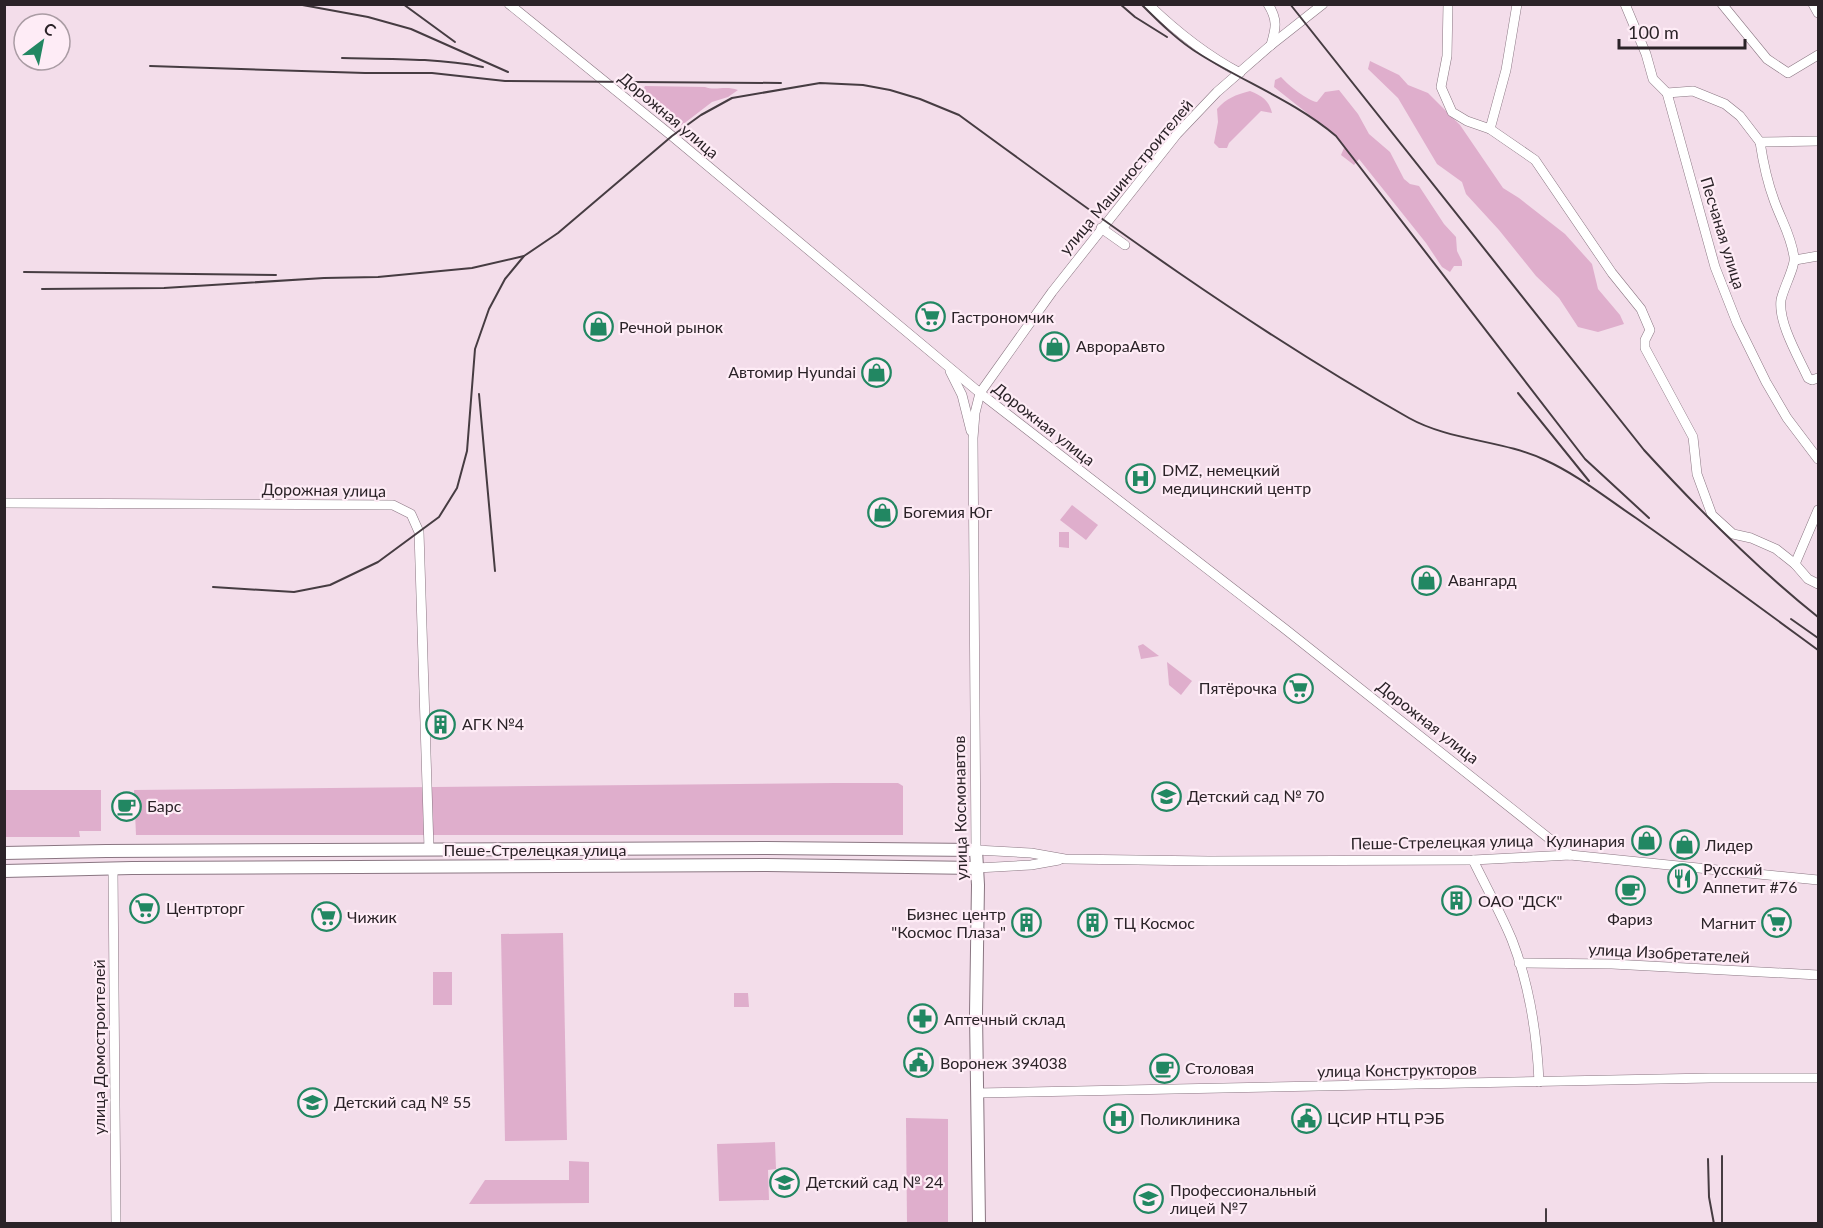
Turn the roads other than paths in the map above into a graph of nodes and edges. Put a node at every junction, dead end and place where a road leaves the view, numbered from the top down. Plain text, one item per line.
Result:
1 (509, 4) edge
2 (1148, 4) edge
3 (1268, 4) edge
4 (1323, 4) edge
5 (1448, 4) edge
6 (1517, 4) edge
7 (1625, 4) edge
8 (1722, 4) edge
9 (1813, 4) edge
10 (1818, 13) edge
11 (1271, 45) junction
12 (1818, 55) edge
13 (1240, 72) junction
14 (1667, 93) junction
15 (1490, 129) junction
16 (1818, 141) edge
17 (1760, 142) junction
18 (1101, 228) junction
19 (1125, 244) dead end
20 (1818, 256) edge
21 (1795, 260) junction
22 (947, 366) junction
23 (1818, 378) edge
24 (980, 393) junction
25 (973, 438) junction
26 (1818, 459) edge
27 (4, 502) edge
28 (1818, 510) edge
29 (1795, 564) junction
30 (1818, 584) edge
31 (429, 849) junction
32 (976, 850) junction
33 (4, 853) edge
34 (1570, 855) junction
35 (1065, 859) junction
36 (1473, 860) junction
37 (977, 868) junction
38 (113, 869) junction
39 (4, 871) edge
40 (1818, 880) edge
41 (1519, 963) junction
42 (1818, 975) edge
43 (1818, 1078) edge
44 (1539, 1082) junction
45 (977, 1093) junction
46 (116, 1224) edge
47 (979, 1224) edge

1 - 22 street, Дорожная улица
2 - 13 street
3 - 11 street
4 - 11 street, улица Машиностроителей
5 - 15 street
6 - 15 street
7 - 14 street, Песчаная улица
8 - 12 street
9 - 10 street
11 - 13 street, улица Машиностроителей
13 - 18 street, улица Машиностроителей
14 - 17 street
14 - 26 street, Песчаная улица
15 - 29 street
16 - 17 street
17 - 21 street
18 - 19 street
18 - 24 street, улица Машиностроителей
20 - 21 street
21 - 23 street
22 - 24 street, Дорожная улица
22 - 25 street
24 - 25 street, улица Космонавтов
24 - 34 street, Дорожная улица
25 - 32 street, улица Космонавтов
27 - 31 street, Дорожная улица
28 - 29 street
29 - 30 street
31 - 32 main road, Пеше-Стрелецкая улица
31 - 33 main road, Пеше-Стрелецкая улица
32 - 35 street, Пеше-Стрелецкая улица
32 - 37 main road, улица Космонавтов
34 - 36 street, Пеше-Стрелецкая улица
34 - 40 street, Пеше-Стрелецкая улица
35 - 36 street, Пеше-Стрелецкая улица
35 - 37 street, Пеше-Стрелецкая улица
36 - 41 street
37 - 38 main road, Пеше-Стрелецкая улица
37 - 45 main road, улица Космонавтов
38 - 39 main road, Пеше-Стрелецкая улица
38 - 46 street, улица Домостроителей
41 - 42 street, улица Изобретателей
41 - 44 street
43 - 44 street, улица Конструкторов
44 - 45 street, улица Конструкторов
45 - 47 main road, улица Космонавтов

